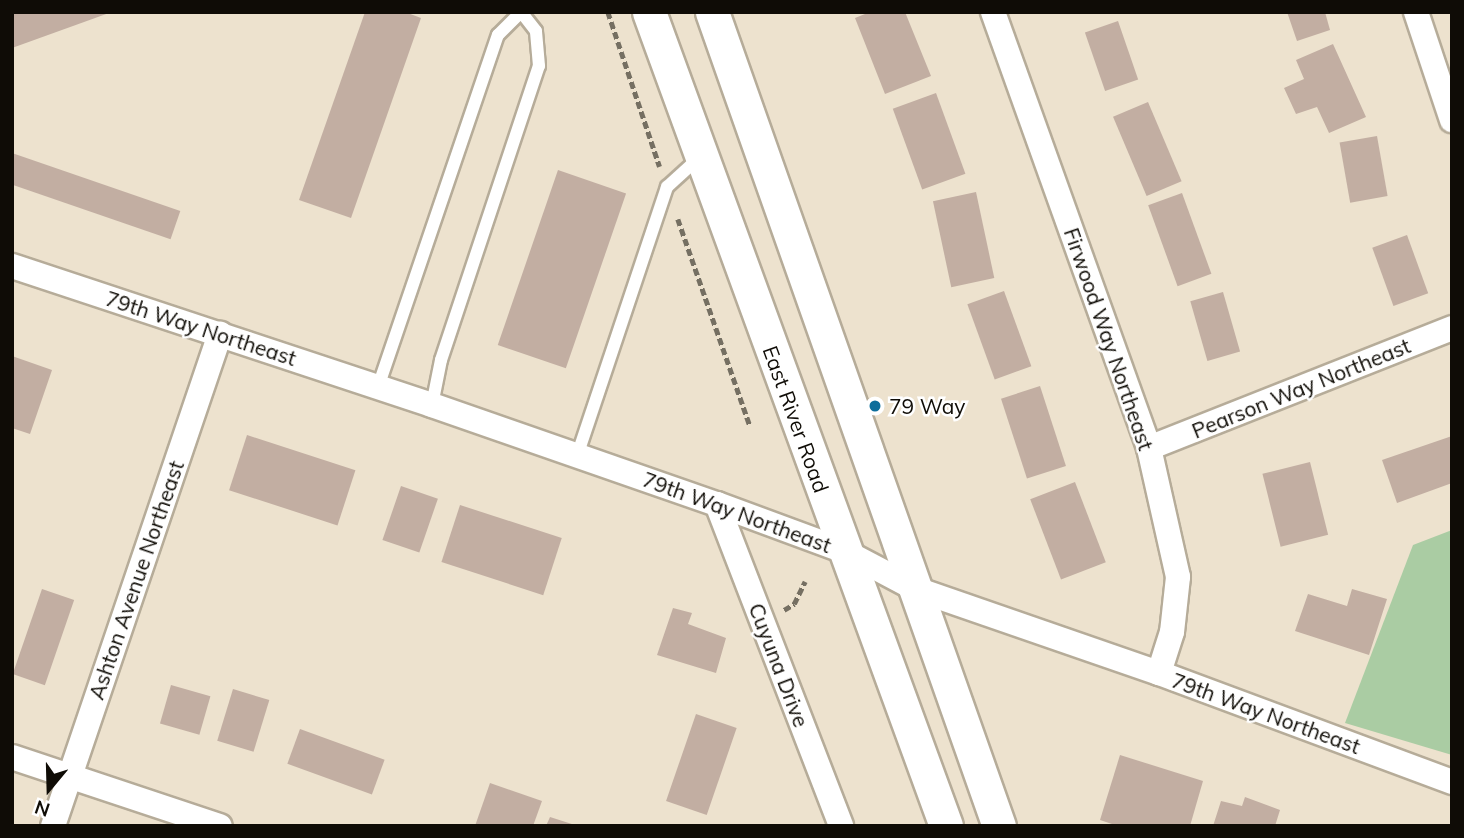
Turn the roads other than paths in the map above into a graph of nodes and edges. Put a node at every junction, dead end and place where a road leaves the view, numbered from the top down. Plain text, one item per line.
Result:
1 (521, 12) edge
2 (649, 12) edge
3 (712, 12) edge
4 (993, 12) edge
5 (1416, 12) edge
6 (1452, 120) edge
7 (701, 156) junction
8 (12, 267) edge
9 (1452, 328) edge
10 (220, 334) junction
11 (378, 387) junction
12 (432, 405) junction
13 (1149, 448) junction
14 (577, 456) junction
15 (717, 504) junction
16 (844, 551) junction
17 (916, 589) junction
18 (1159, 673) junction
19 (12, 757) edge
20 (69, 776) junction
21 (1452, 782) edge
22 (53, 826) edge
23 (220, 826) edge
24 (841, 826) edge
25 (946, 826) edge
26 (999, 826) edge

1 - 11 lane
1 - 12 lane
2 - 7 main road, East River Road
3 - 17 main road
4 - 13 street, Firwood Way Northeast
5 - 6 street
7 - 14 lane
7 - 16 main road, East River Road
8 - 10 street, 79th Way Northeast
9 - 13 street, Pearson Way Northeast
10 - 11 street, 79th Way Northeast
10 - 20 street, Ashton Avenue Northeast
11 - 12 street, 79th Way Northeast
12 - 14 street, 79th Way Northeast
13 - 18 street, Firwood Way Northeast
14 - 15 street, 79th Way Northeast
15 - 16 street, 79th Way Northeast
15 - 24 street, Cuyuna Drive
16 - 17 street, 79th Way Northeast
16 - 25 main road, East River Road
17 - 18 street, 79th Way Northeast
17 - 26 main road
18 - 21 street, 79th Way Northeast
19 - 20 street
20 - 22 street, Ashton Avenue Northeast
20 - 23 street

